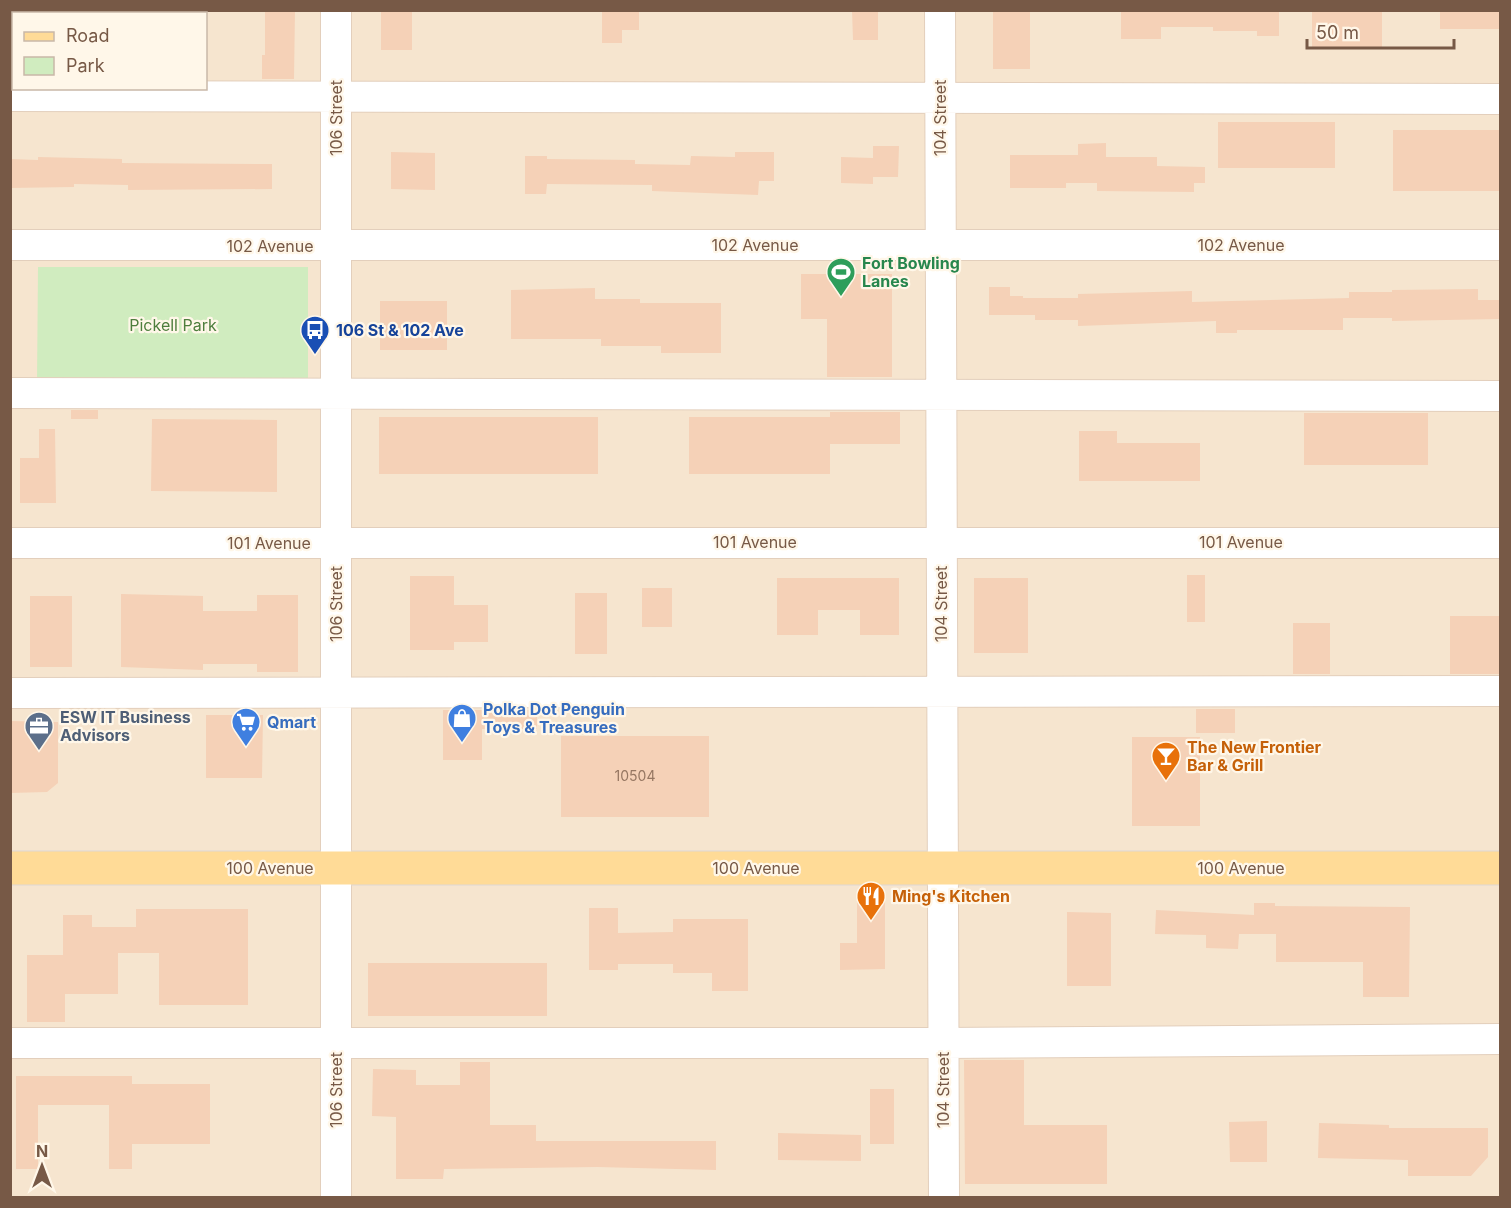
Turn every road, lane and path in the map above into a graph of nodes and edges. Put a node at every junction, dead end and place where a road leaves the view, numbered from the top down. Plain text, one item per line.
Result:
1 (336, 10) edge
2 (940, 10) edge
3 (10, 96) edge
4 (336, 96) junction
5 (940, 98) junction
6 (1500, 99) edge
7 (940, 244) junction
8 (10, 245) edge
9 (1500, 245) edge
10 (336, 246) junction
11 (10, 393) edge
12 (335, 393) junction
13 (940, 395) junction
14 (1500, 396) edge
15 (336, 542) junction
16 (941, 542) junction
17 (10, 543) edge
18 (1500, 543) edge
19 (1500, 691) edge
20 (941, 692) junction
21 (10, 693) edge
22 (336, 694) junction
23 (1500, 867) edge
24 (10, 868) edge
25 (337, 868) junction
26 (942, 868) junction
27 (1500, 1039) edge
28 (10, 1043) edge
29 (336, 1043) junction
30 (942, 1043) junction
31 (336, 1197) edge
32 (944, 1197) edge

1 - 4 street, 106 Street
2 - 5 street, 104 Street
3 - 4 street
4 - 5 street
4 - 10 street, 106 Street
5 - 6 street
5 - 7 street, 104 Street
7 - 9 street, 102 Avenue
7 - 10 street, 102 Avenue
7 - 13 street, 104 Street
8 - 10 street, 102 Avenue
10 - 12 street, 106 Street
11 - 12 street
12 - 13 street
12 - 15 street, 106 Street
13 - 14 street
13 - 16 street, 104 Street
15 - 16 street, 101 Avenue
15 - 17 street, 101 Avenue
15 - 22 street, 106 Street
16 - 18 street, 101 Avenue
16 - 20 street, 104 Street
19 - 20 street
20 - 22 street
20 - 26 street, 104 Street
21 - 22 street
22 - 25 street, 106 Street
23 - 26 main road, 100 Avenue
24 - 25 main road, 100 Avenue
25 - 26 main road, 100 Avenue
25 - 29 street, 106 Street
26 - 30 street, 104 Street
27 - 30 street
28 - 29 street
29 - 30 street
29 - 31 street, 106 Street
30 - 32 street, 104 Street

